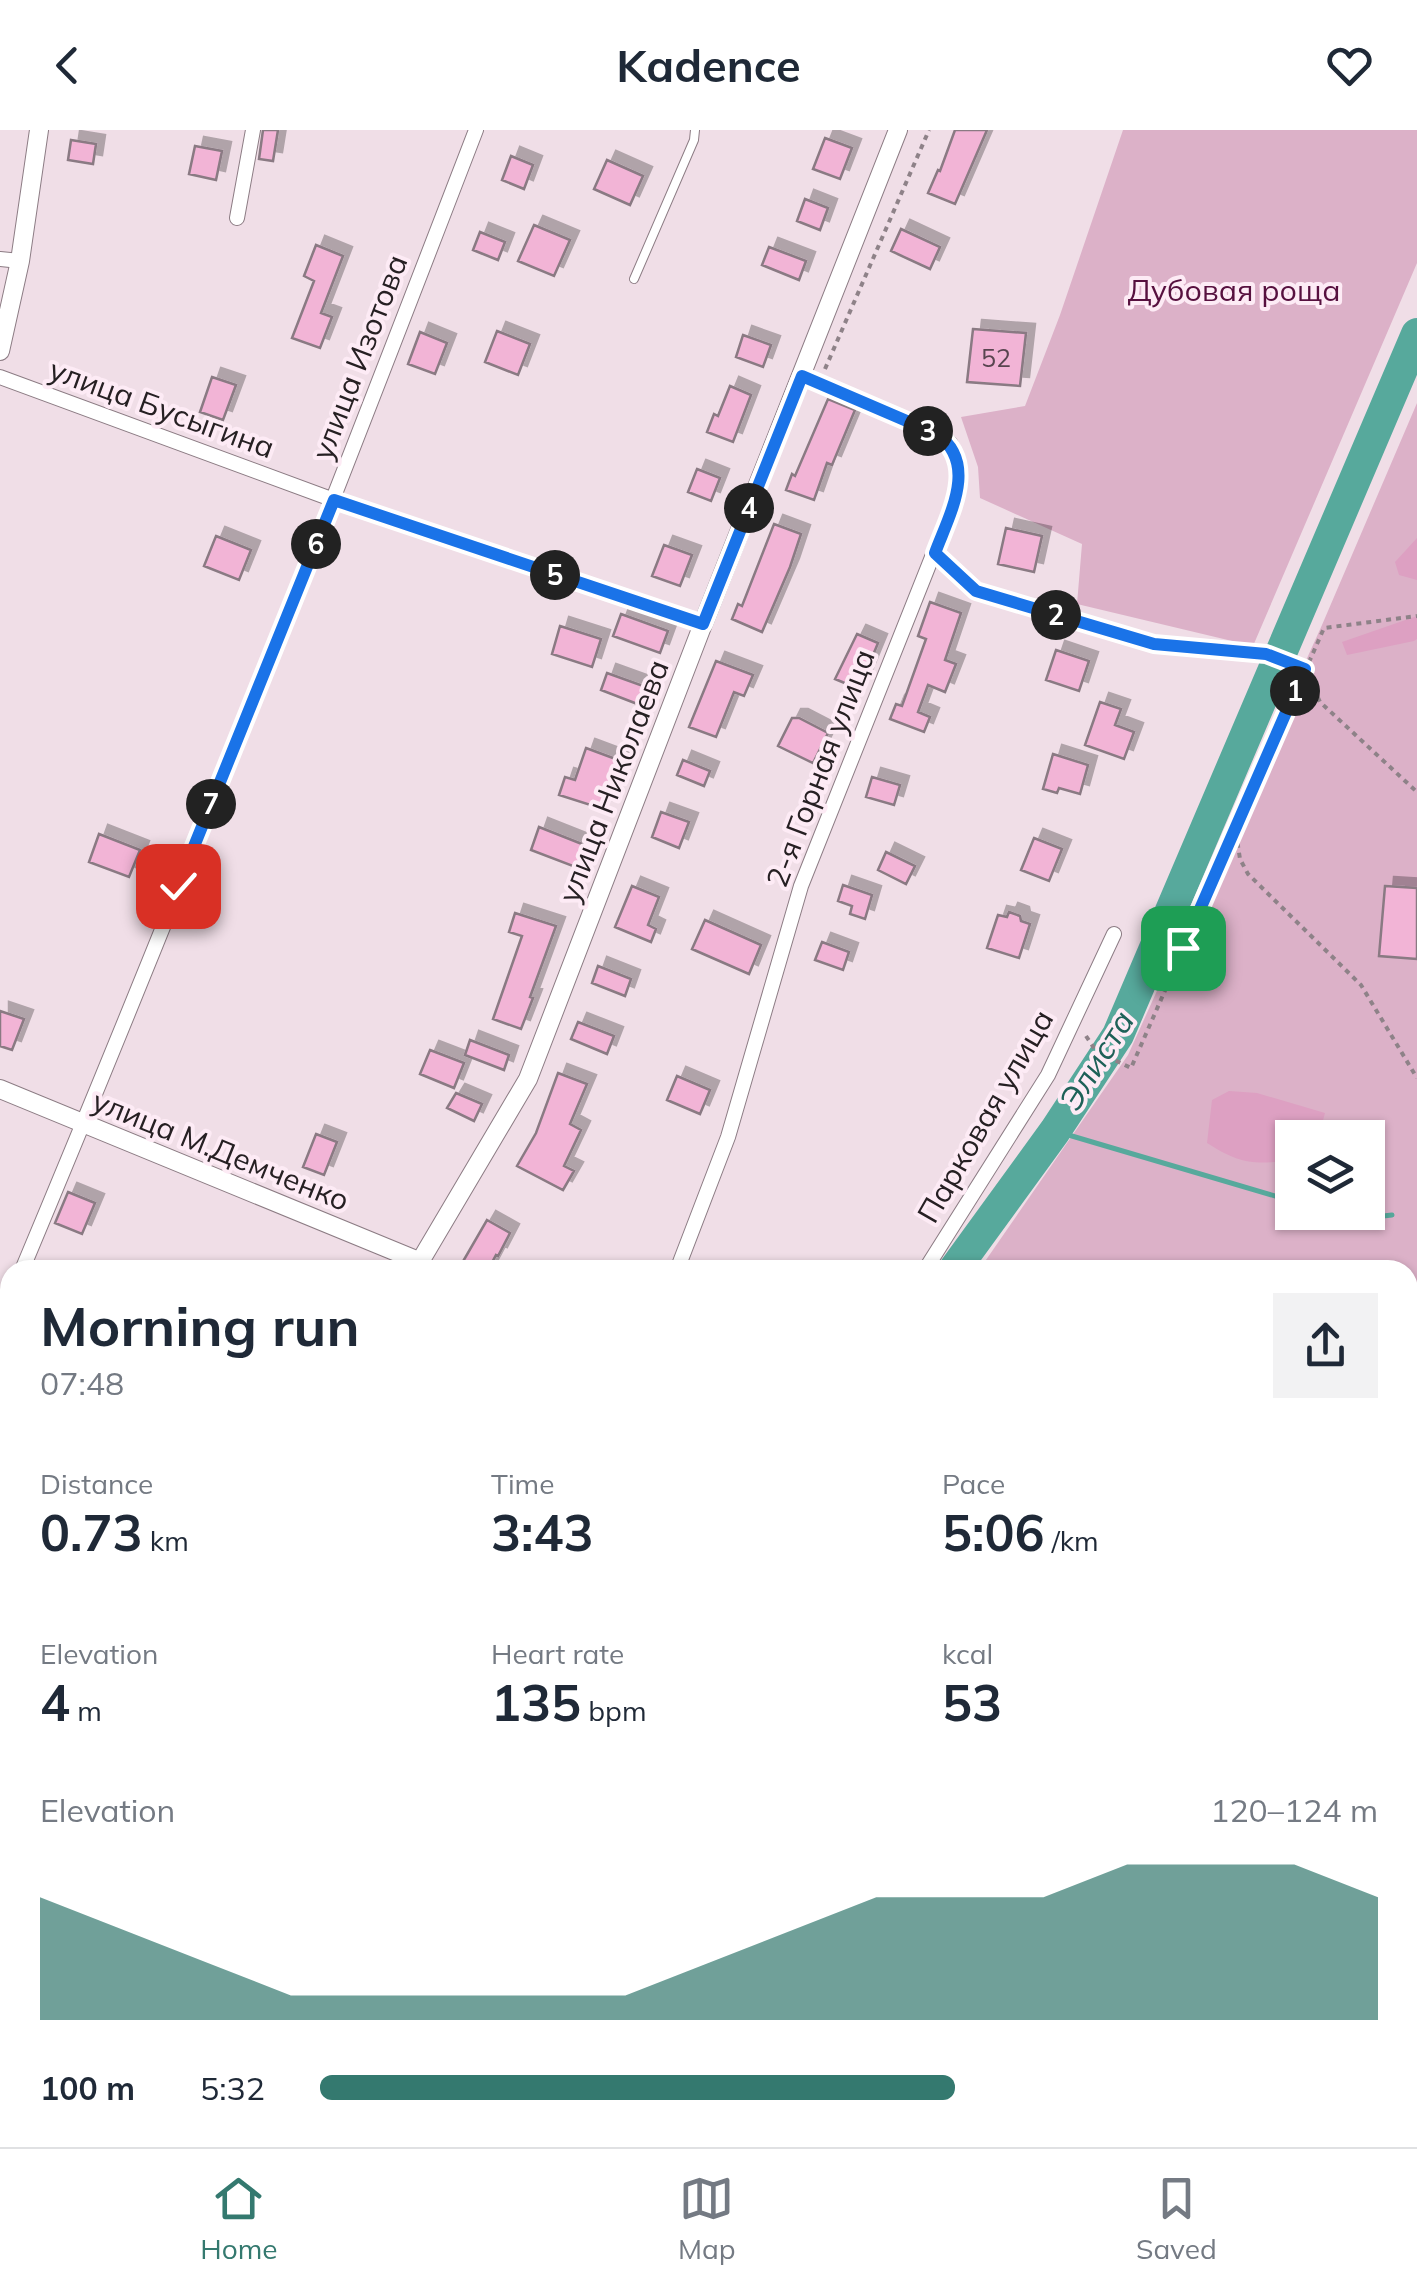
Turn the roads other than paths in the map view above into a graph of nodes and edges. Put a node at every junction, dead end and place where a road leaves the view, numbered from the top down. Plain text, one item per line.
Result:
1 (39, 130) edge
2 (253, 130) edge
3 (476, 130) edge
4 (695, 130) edge
5 (898, 130) edge
6 (237, 218) dead end
7 (0, 259) edge
8 (20, 262) junction
9 (634, 279) dead end
10 (0, 351) edge
11 (0, 378) edge
12 (810, 379) junction
13 (334, 500) junction
14 (935, 553) junction
15 (703, 624) junction
16 (1154, 644) road end
17 (1114, 934) dead end
18 (0, 1088) edge
19 (84, 1122) junction
20 (26, 1260) edge
21 (404, 1260) edge
22 (422, 1260) edge
23 (681, 1260) edge
24 (931, 1260) edge

1 - 8 street
2 - 6 street
3 - 13 street, улица Изотова
4 - 9 lane
5 - 12 street, улица Николаева
7 - 8 street
8 - 10 street
11 - 13 street, улица Бусыгина
12 - 14 street, 2-я Горная улица
12 - 15 street, улица Николаева
13 - 15 street, улица Бусыгина
13 - 19 street, улица Изотова
14 - 16 street
14 - 23 street, 2-я Горная улица
15 - 22 street, улица Николаева
17 - 24 street, Парковая улица
18 - 19 street, улица М.Демченко
19 - 20 street, улица Изотова
19 - 21 street, улица М.Демченко

